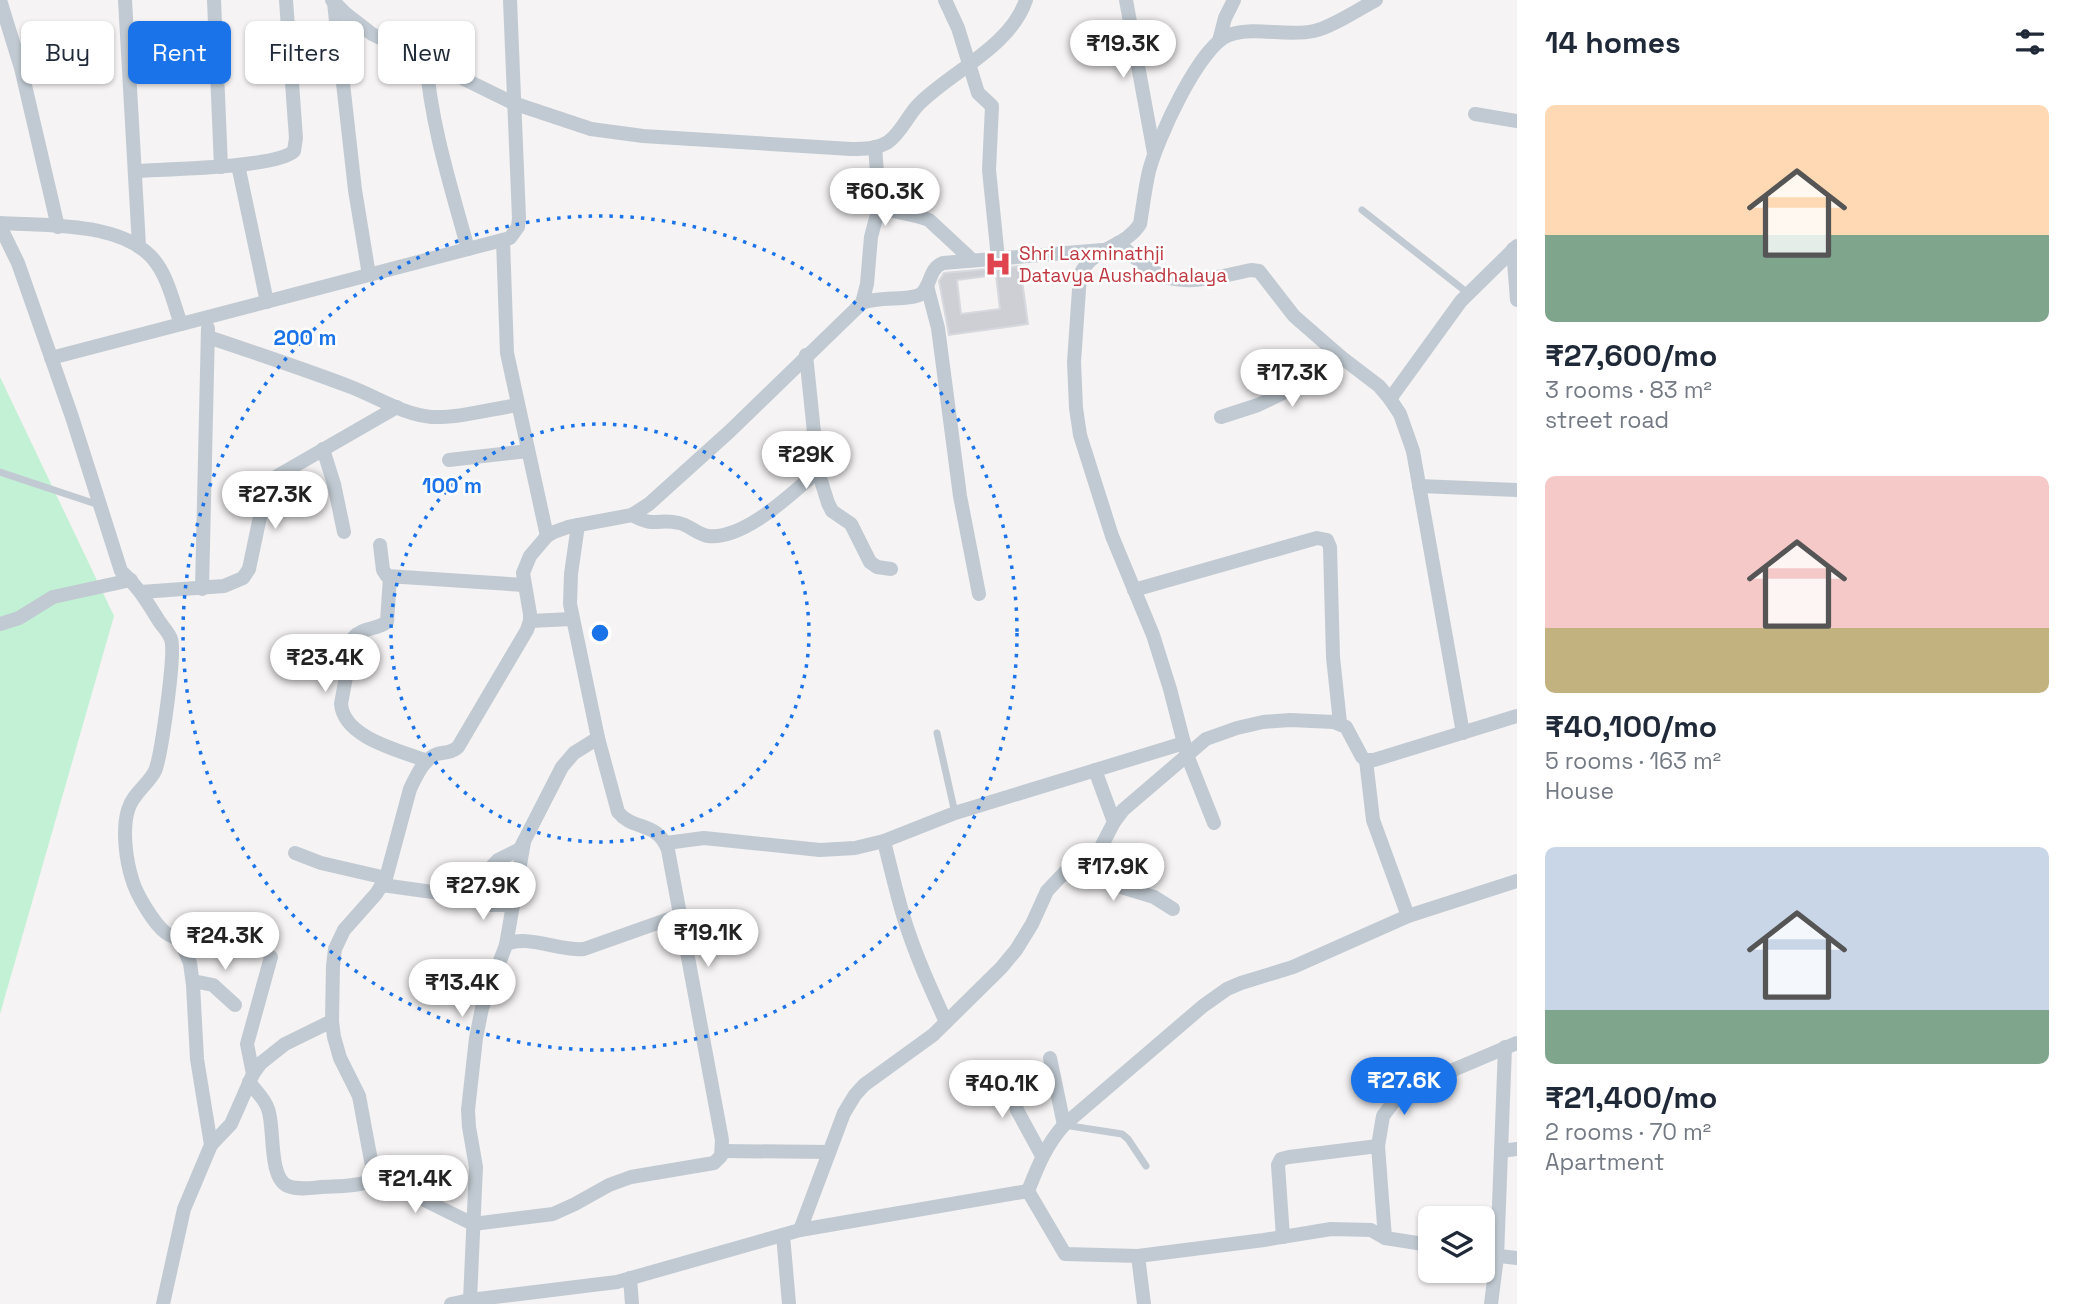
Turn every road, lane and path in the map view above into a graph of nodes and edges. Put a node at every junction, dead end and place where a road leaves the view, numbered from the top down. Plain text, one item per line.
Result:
1 (0, 0) edge
2 (125, 0) edge
3 (214, 0) edge
4 (286, 0) edge
5 (510, 0) edge
6 (945, 0) edge
7 (1026, 0) edge
8 (1126, 0) edge
9 (1234, 0) edge
10 (1376, 0) edge
11 (333, 1) edge
12 (378, 37) edge
13 (1219, 41) junction
14 (970, 64) junction
15 (427, 84) edge
16 (475, 84) edge
17 (513, 103) junction
18 (1475, 114) dead end
19 (1517, 121) edge
20 (875, 147) junction
21 (1154, 154) junction
22 (238, 165) junction
23 (220, 167) junction
24 (135, 171) junction
25 (880, 204) junction
26 (1362, 210) dead end
27 (0, 225) edge
28 (58, 227) junction
29 (503, 240) junction
30 (1118, 243) junction
31 (139, 246) junction
32 (1515, 247) edge
33 (468, 249) junction
34 (1102, 250) junction
35 (998, 258) junction
36 (972, 260) junction
37 (369, 275) junction
38 (927, 286) junction
39 (1469, 294) junction
40 (1517, 300) edge
41 (267, 302) junction
42 (862, 303) junction
43 (208, 317) junction
44 (181, 324) junction
45 (208, 337) junction
46 (806, 355) junction
47 (1341, 357) junction
48 (51, 358) junction
49 (1390, 398) junction
50 (518, 405) junction
51 (397, 407) junction
52 (1221, 417) dead end
53 (323, 449) junction
54 (528, 451) junction
55 (449, 460) dead end
56 (818, 471) junction
57 (0, 472) edge
58 (1419, 486) junction
59 (1517, 490) edge
60 (99, 505) junction
61 (632, 514) junction
62 (578, 525) junction
63 (344, 532) dead end
64 (547, 537) junction
65 (380, 545) dead end
66 (891, 569) dead end
67 (390, 577) junction
68 (131, 580) junction
69 (524, 584) junction
70 (202, 589) junction
71 (1135, 590) junction
72 (141, 592) junction
73 (979, 594) dead end
74 (572, 620) junction
75 (530, 621) junction
76 (0, 624) edge
77 (1517, 716) edge
78 (1340, 723) junction
79 (937, 733) dead end
80 (1463, 733) junction
81 (598, 738) junction
82 (1186, 749) junction
83 (1366, 760) junction
84 (427, 761) junction
85 (1095, 770) junction
86 (955, 813) junction
87 (1114, 822) junction
88 (1214, 823) dead end
89 (524, 840) junction
90 (884, 841) junction
91 (666, 843) junction
92 (295, 853) dead end
93 (1093, 854) junction
94 (384, 881) junction
95 (1517, 881) edge
96 (464, 893) junction
97 (512, 905) junction
98 (1173, 909) dead end
99 (680, 915) junction
100 (1408, 916) junction
101 (506, 945) junction
102 (271, 957) dead end
103 (193, 981) junction
104 (235, 1005) dead end
105 (332, 1021) junction
106 (946, 1022) junction
107 (1511, 1045) edge
108 (1051, 1058) dead end
109 (1009, 1067) dead end
110 (251, 1078) junction
111 (1064, 1125) junction
112 (211, 1145) junction
113 (1378, 1146) junction
114 (1517, 1149) edge
115 (1501, 1150) junction
116 (723, 1151) junction
117 (829, 1152) junction
118 (1042, 1156) junction
119 (1146, 1166) dead end
120 (372, 1174) junction
121 (1028, 1191) junction
122 (1495, 1207) edge
123 (473, 1224) junction
124 (800, 1230) junction
125 (783, 1235) junction
126 (1283, 1237) junction
127 (1385, 1238) junction
128 (1418, 1243) edge
129 (1138, 1256) junction
130 (1495, 1256) edge
131 (1517, 1258) edge
132 (630, 1278) junction
133 (1491, 1283) edge
134 (470, 1300) junction
135 (163, 1304) edge
136 (453, 1304) edge
137 (632, 1304) edge
138 (789, 1304) edge
139 (1144, 1304) edge
140 (1491, 1304) edge

1 - 28 street
2 - 24 street
3 - 23 street
4 - 22 street
5 - 17 street
6 - 14 street
7 - 14 street
8 - 21 street
9 - 13 street
10 - 13 street
11 - 12 street
11 - 37 street
13 - 21 street
14 - 20 street
14 - 35 street
15 - 33 street
16 - 17 street
17 - 20 street
17 - 29 street
18 - 19 street
20 - 25 street
21 - 30 street
22 - 23 street
22 - 41 street
23 - 24 street
24 - 31 street
25 - 36 street
25 - 42 street
26 - 39 lane
27 - 28 street
27 - 48 street
28 - 31 street
29 - 33 street
29 - 50 street
30 - 34 street
30 - 47 street
31 - 44 street
32 - 39 street
32 - 40 street
33 - 37 street
34 - 35 street
34 - 71 street
35 - 36 street
36 - 38 street
37 - 41 street
38 - 42 street
38 - 73 street
39 - 49 street
41 - 43 street
42 - 46 street
43 - 44 street
43 - 45 street
44 - 48 street
45 - 51 street
45 - 70 street
46 - 56 street
46 - 61 street
47 - 49 street
47 - 52 street
48 - 60 street
49 - 58 street
50 - 51 street
50 - 54 street
51 - 53 street
53 - 63 street
53 - 70 street
54 - 55 street
54 - 64 street
56 - 61 street
56 - 66 street
57 - 60 lane
58 - 59 street
58 - 80 street
60 - 68 street
61 - 62 street
62 - 64 street
62 - 74 street
64 - 69 street
65 - 67 street
67 - 69 street
67 - 84 street
68 - 72 street
68 - 76 street
69 - 75 street
70 - 72 street
71 - 78 street
71 - 82 street
72 - 103 street
74 - 75 street
74 - 81 street
75 - 84 street
77 - 80 street
78 - 82 street
78 - 83 street
79 - 86 lane
80 - 83 street
81 - 89 street
81 - 91 street
82 - 85 street
82 - 87 street
82 - 88 street
83 - 100 street
84 - 94 street
85 - 86 street
85 - 87 street
86 - 90 street
87 - 93 street
89 - 96 street
89 - 97 street
90 - 91 street
90 - 106 street
91 - 99 street
92 - 94 street
93 - 98 street
93 - 106 street
94 - 96 street
94 - 105 street
95 - 100 street
96 - 97 street
97 - 101 street
99 - 101 street
99 - 116 street
100 - 111 street
101 - 123 street
102 - 110 street
103 - 104 street
103 - 112 street
105 - 110 street
105 - 120 street
106 - 117 street
107 - 113 street
107 - 115 street
108 - 111 street
109 - 118 street
110 - 112 street
110 - 120 street
111 - 118 street
111 - 119 lane
112 - 135 street
113 - 126 street
113 - 127 street
114 - 115 street
115 - 122 street
116 - 117 street
116 - 123 street
117 - 124 street
118 - 121 street
120 - 123 street
121 - 124 street
121 - 129 street
123 - 134 street
124 - 125 street
125 - 132 street
125 - 138 street
126 - 127 street
126 - 129 street
127 - 128 street
129 - 139 street
130 - 131 street
132 - 134 street
132 - 137 street
133 - 140 street
134 - 136 street

